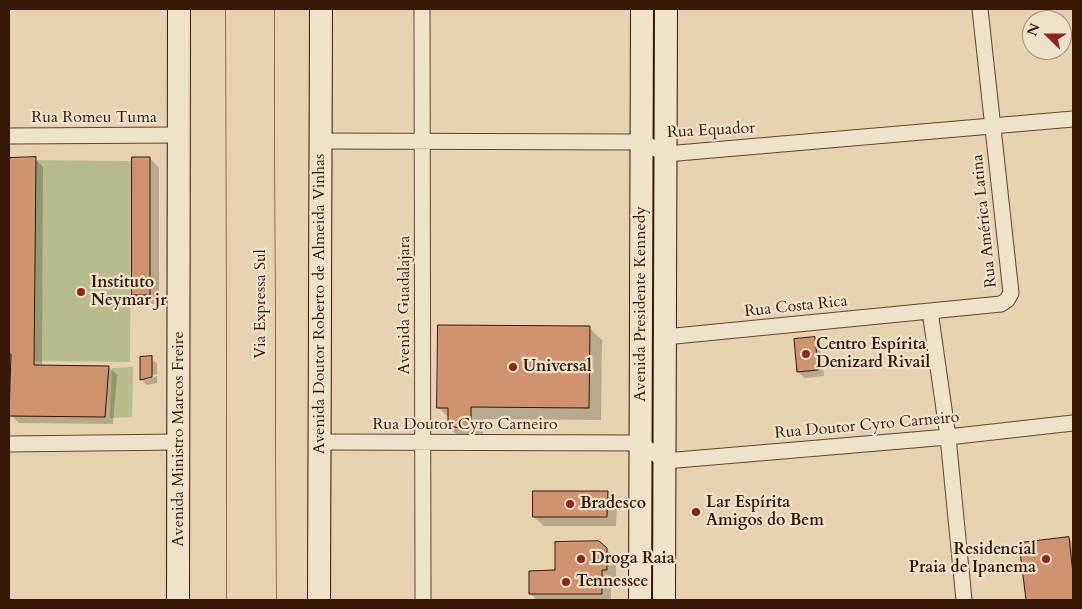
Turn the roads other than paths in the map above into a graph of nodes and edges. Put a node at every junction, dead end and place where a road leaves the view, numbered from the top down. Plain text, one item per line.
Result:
1 (422, 9) edge
2 (642, 9) edge
3 (666, 9) edge
4 (980, 9) edge
5 (250, 10) edge
6 (182, 13) edge
7 (317, 14) edge
8 (1073, 119) edge
9 (993, 126) junction
10 (180, 135) junction
11 (9, 136) edge
12 (321, 141) junction
13 (422, 141) junction
14 (642, 142) junction
15 (666, 154) junction
16 (930, 311) junction
17 (665, 337) junction
18 (1073, 423) edge
19 (948, 437) junction
20 (178, 442) junction
21 (319, 442) junction
22 (423, 443) junction
23 (640, 443) junction
24 (9, 444) edge
25 (664, 462) junction
26 (178, 600) edge
27 (241, 600) edge
28 (262, 600) edge
29 (319, 600) edge
30 (423, 600) edge
31 (640, 600) edge
32 (664, 600) edge
33 (964, 600) edge

1 - 13 street, Avenida Guadalajara
2 - 14 main road, Avenida Presidente Kennedy
3 - 15 main road, Avenida Presidente Kennedy
4 - 9 street, Rua América Latina
5 - 27 highway, Via Expressa Sul
5 - 28 highway, Via Expressa Sul
6 - 10 main road, Avenida Ministro Marcos Freire
7 - 12 main road, Avenida Doutor Roberto de Almeida Vinhas
8 - 9 street, Rua Equador
9 - 15 street, Rua Equador
9 - 16 street, Rua América Latina
10 - 11 street, Rua Romeu Tuma
10 - 20 main road, Avenida Ministro Marcos Freire
12 - 13 street, Rua Equador
12 - 21 main road, Avenida Doutor Roberto de Almeida Vinhas
13 - 14 street, Rua Equador
13 - 22 street, Avenida Guadalajara
14 - 15 street, Rua Equador
14 - 23 main road, Avenida Presidente Kennedy
15 - 17 main road, Avenida Presidente Kennedy
16 - 17 street, Rua Costa Rica
16 - 19 street
17 - 25 main road, Avenida Presidente Kennedy
18 - 19 street, Rua Doutor Cyro Carneiro
19 - 25 street, Rua Doutor Cyro Carneiro
19 - 33 street
20 - 24 street
20 - 26 main road, Avenida Ministro Marcos Freire
21 - 22 street, Rua Doutor Cyro Carneiro
21 - 29 main road, Avenida Doutor Roberto de Almeida Vinhas
22 - 23 street, Rua Doutor Cyro Carneiro
22 - 30 street, Avenida Guadalajara
23 - 25 street
23 - 31 main road, Avenida Presidente Kennedy
25 - 32 main road, Avenida Presidente Kennedy

